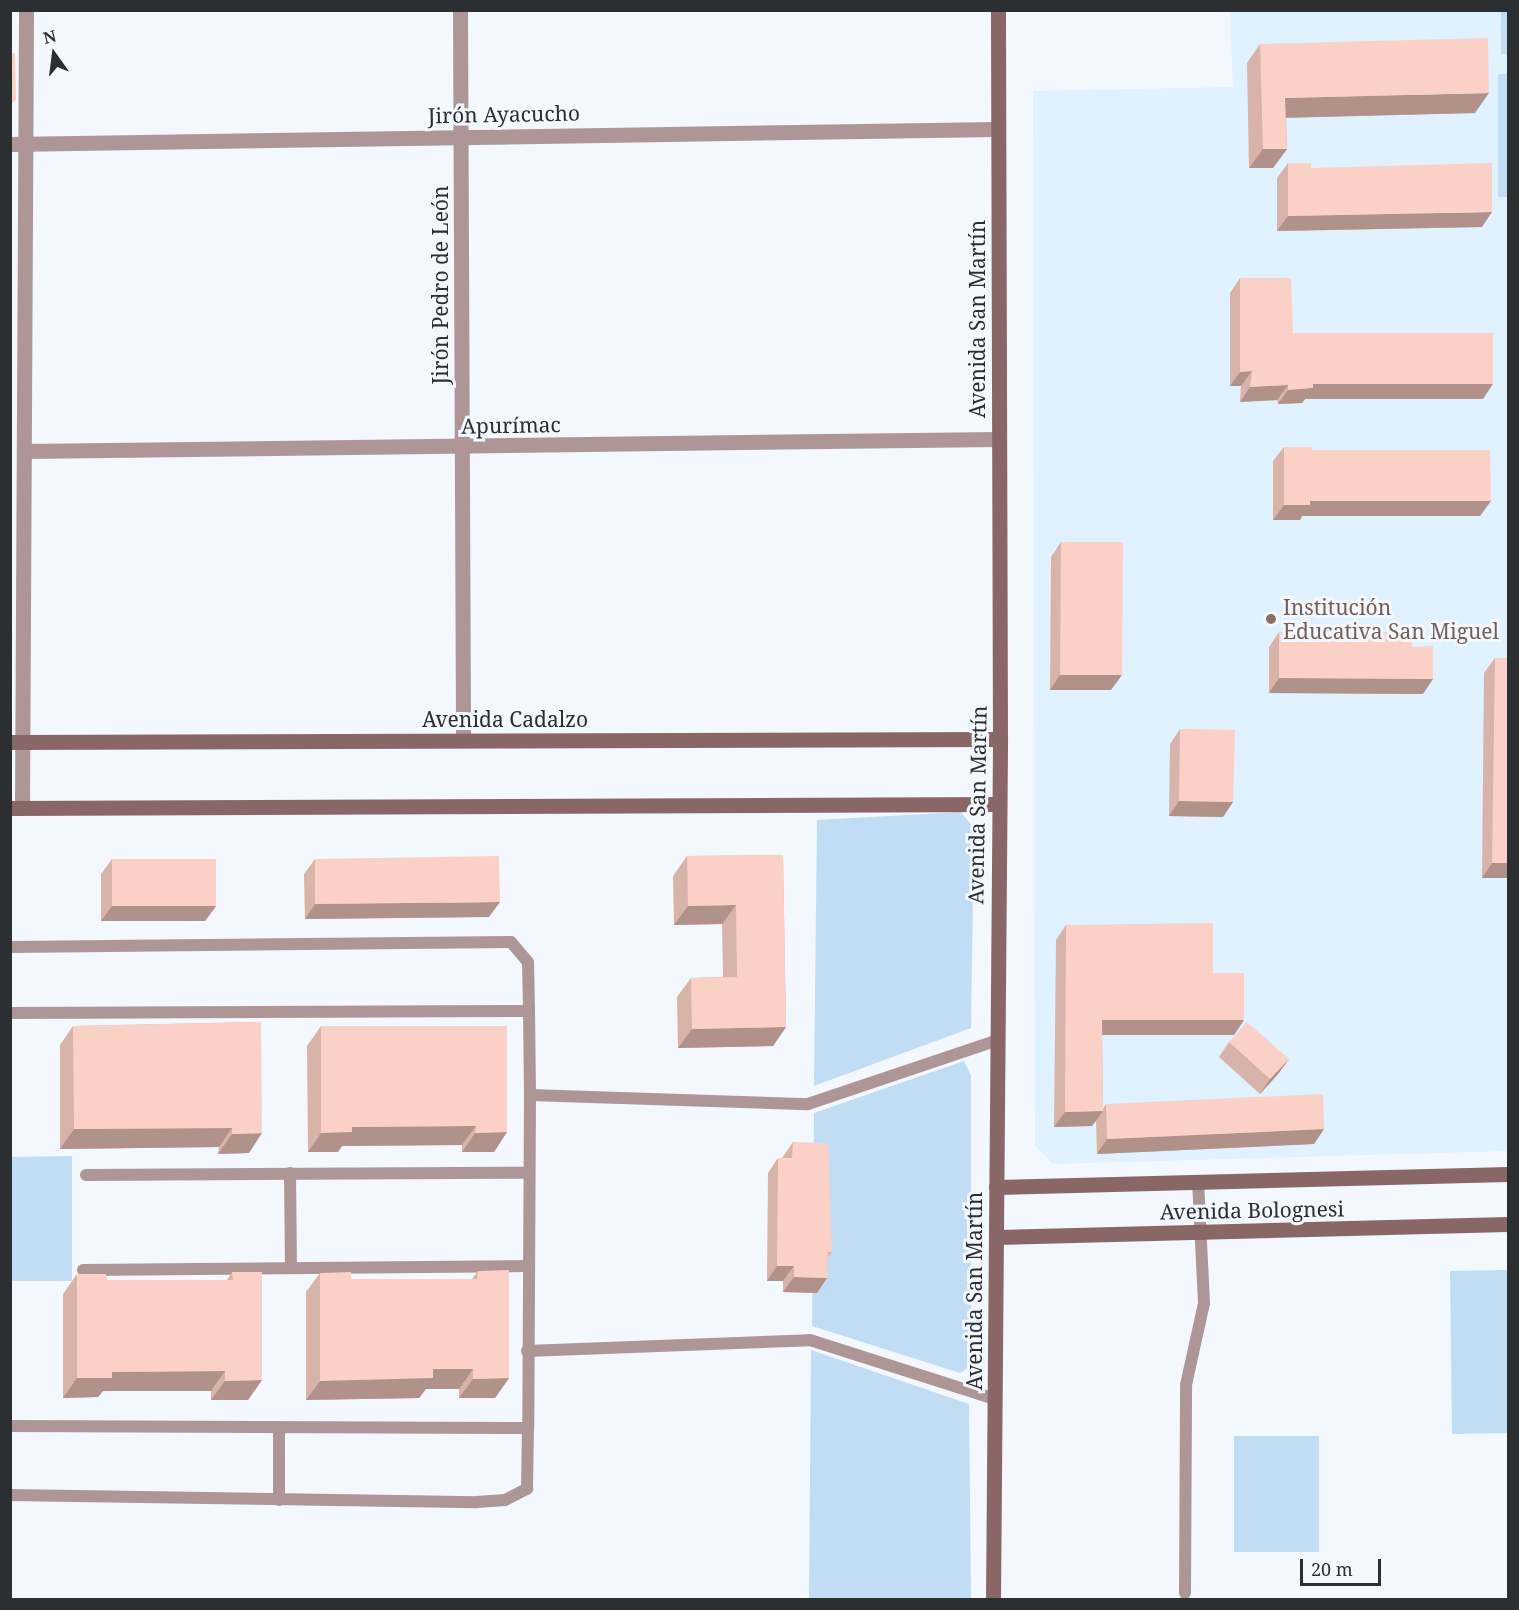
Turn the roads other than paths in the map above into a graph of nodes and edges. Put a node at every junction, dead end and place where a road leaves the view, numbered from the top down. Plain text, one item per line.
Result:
1 (26, 10) edge
2 (460, 10) edge
3 (998, 10) edge
4 (997, 129) junction
5 (460, 135) junction
6 (18, 145) edge
7 (998, 439) junction
8 (461, 446) junction
9 (24, 451) junction
10 (1000, 739) junction
11 (463, 740) junction
12 (16, 742) edge
13 (999, 804) junction
14 (16, 808) edge
15 (10, 947) edge
16 (529, 1011) junction
17 (10, 1013) edge
18 (995, 1041) junction
19 (530, 1095) junction
20 (290, 1173) junction
21 (529, 1173) junction
22 (1509, 1174) edge
23 (86, 1175) dead end
24 (1198, 1181) junction
25 (996, 1186) junction
26 (1509, 1224) edge
27 (1201, 1232) junction
28 (996, 1238) junction
29 (528, 1266) junction
30 (291, 1268) junction
31 (83, 1270) dead end
32 (527, 1351) junction
33 (995, 1399) junction
34 (10, 1426) edge
35 (279, 1427) junction
36 (528, 1428) junction
37 (10, 1496) edge
38 (279, 1500) junction
39 (1185, 1593) dead end
40 (993, 1599) edge

1 - 6 street
2 - 5 street, Jirón Pedro de León
3 - 4 main road, Avenida San Martín
4 - 5 street, Jirón Ayacucho
4 - 7 main road, Avenida San Martín
5 - 6 street, Jirón Ayacucho
5 - 8 street, Jirón Pedro de León
6 - 9 street
7 - 8 street, Apurímac
7 - 10 main road, Avenida San Martín
8 - 9 street, Apurímac
8 - 11 street, Jirón Pedro de León
9 - 12 street
10 - 11 main road, Avenida Cadalzo
10 - 13 main road, Avenida San Martín
11 - 12 main road, Avenida Cadalzo
12 - 14 street
13 - 14 main road
13 - 18 main road, Avenida San Martín
15 - 16 lane
16 - 17 lane
16 - 19 lane
18 - 19 lane
18 - 25 main road, Avenida San Martín
19 - 21 lane
20 - 21 lane
20 - 23 lane
20 - 30 lane
21 - 29 lane
22 - 24 main road, Avenida Bolognesi
24 - 25 main road, Avenida Bolognesi
24 - 27 lane
25 - 28 main road, Avenida San Martín
26 - 27 main road, Avenida Bolognesi
27 - 28 main road, Avenida Bolognesi
27 - 39 lane
28 - 33 main road, Avenida San Martín
29 - 30 lane
29 - 32 lane
30 - 31 lane
32 - 33 lane
32 - 36 lane
33 - 40 main road, Avenida San Martín
34 - 35 lane
35 - 36 lane
35 - 38 lane
36 - 38 lane
37 - 38 lane

